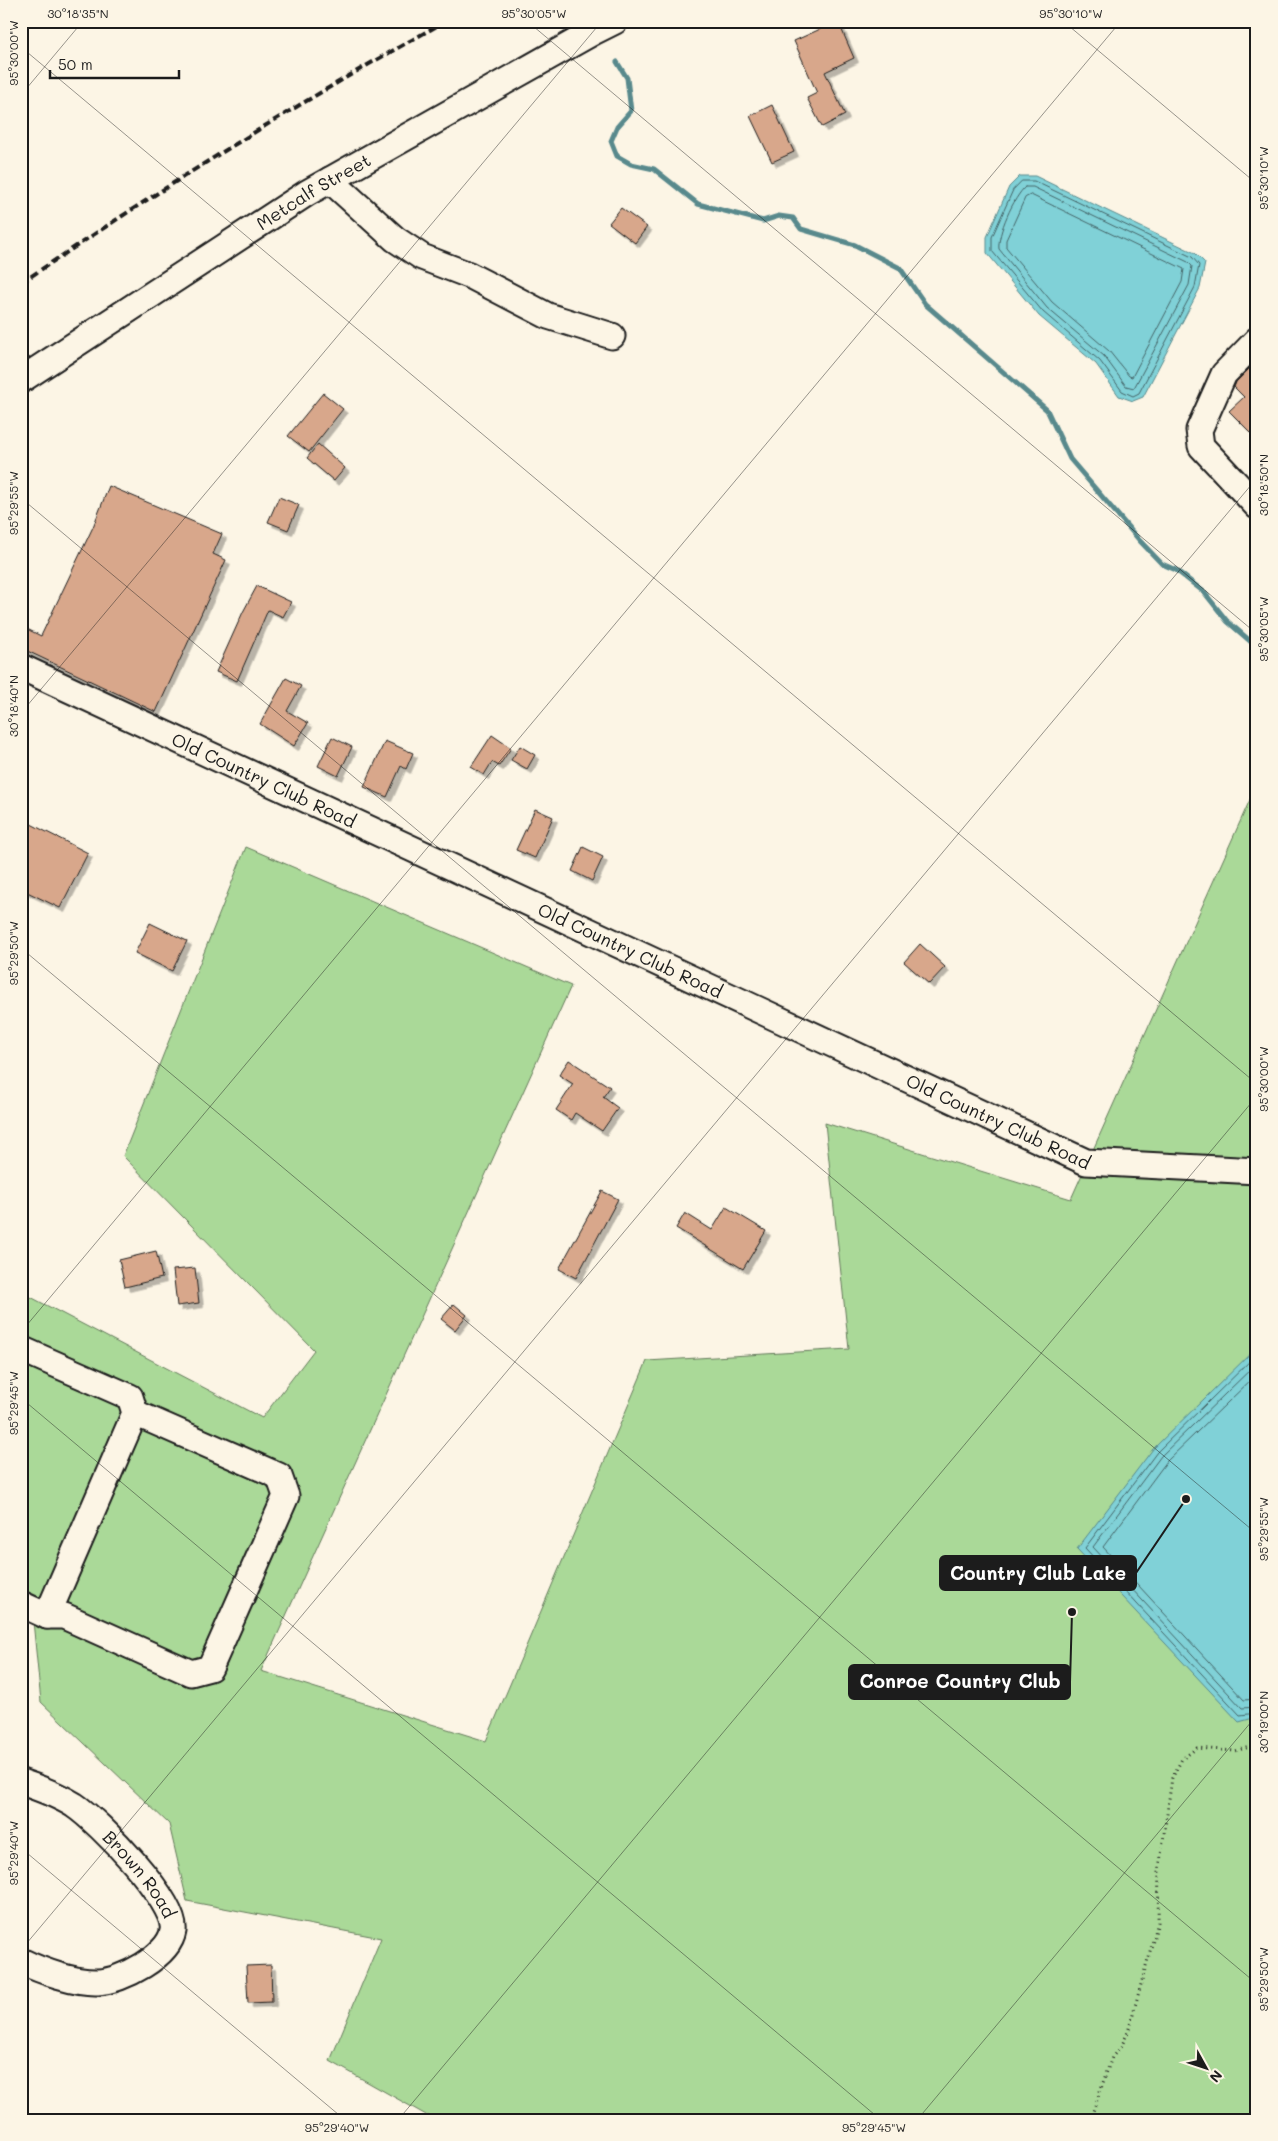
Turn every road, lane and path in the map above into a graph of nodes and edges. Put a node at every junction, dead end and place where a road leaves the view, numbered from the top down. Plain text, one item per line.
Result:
1 (615, 21) edge
2 (330, 180) junction
3 (612, 336) dead end
4 (1257, 340) edge
5 (21, 380) edge
6 (1257, 506) edge
7 (21, 667) edge
8 (1257, 1171) edge
9 (21, 1349) edge
10 (135, 1413) junction
11 (21, 1604) edge
12 (47, 1616) junction
13 (1257, 1745) edge
14 (21, 1782) edge
15 (21, 1961) edge
16 (1090, 2120) edge

1 - 2 street, Metcalf Street
2 - 3 street
2 - 5 street, Metcalf Street
4 - 6 street
7 - 8 street, Old Country Club Road
9 - 10 street
10 - 12 street
10 - 12 street
11 - 12 street
13 - 16 path
14 - 15 street, Brown Road

